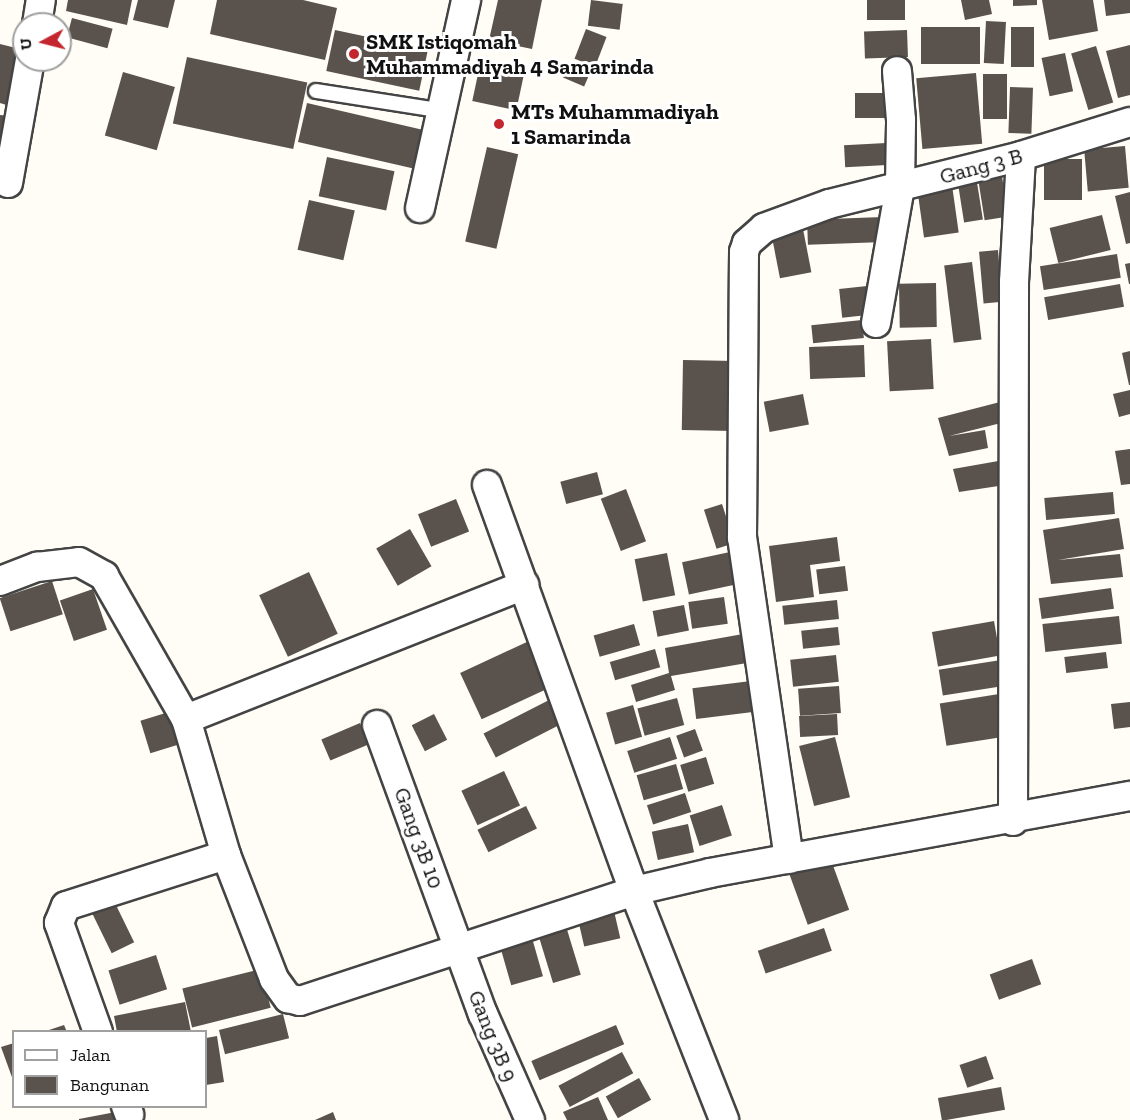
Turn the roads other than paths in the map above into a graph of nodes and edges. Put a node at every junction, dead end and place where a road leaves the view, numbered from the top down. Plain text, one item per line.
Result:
1 (466, 0) edge
2 (897, 71) dead end
3 (28, 72) edge
4 (316, 91) dead end
5 (442, 111) junction
6 (1130, 122) edge
7 (1021, 156) junction
8 (8, 183) dead end
9 (900, 187) junction
10 (420, 208) dead end
11 (876, 323) dead end
12 (487, 485) dead end
13 (0, 581) edge
14 (524, 585) junction
15 (186, 719) junction
16 (377, 725) dead end
17 (1130, 796) edge
18 (1013, 821) junction
19 (226, 855) junction
20 (789, 859) junction
21 (634, 891) junction
22 (461, 951) junction
23 (97, 1030) edge
24 (530, 1120) edge
25 (724, 1120) edge

1 - 5 street
2 - 9 street
3 - 8 street
4 - 5 lane
5 - 10 street
6 - 7 street, Gang 3 B
7 - 9 street, Gang 3 B
7 - 18 street
9 - 11 street
9 - 20 street, Gang 3 B
12 - 14 street
13 - 15 street
14 - 15 street
14 - 21 street
15 - 19 street
16 - 22 street, Gang 3B 10
17 - 18 street
18 - 20 street
19 - 22 street
19 - 23 street
20 - 21 street
21 - 22 street
21 - 25 street
22 - 24 street, Gang 3B 9

